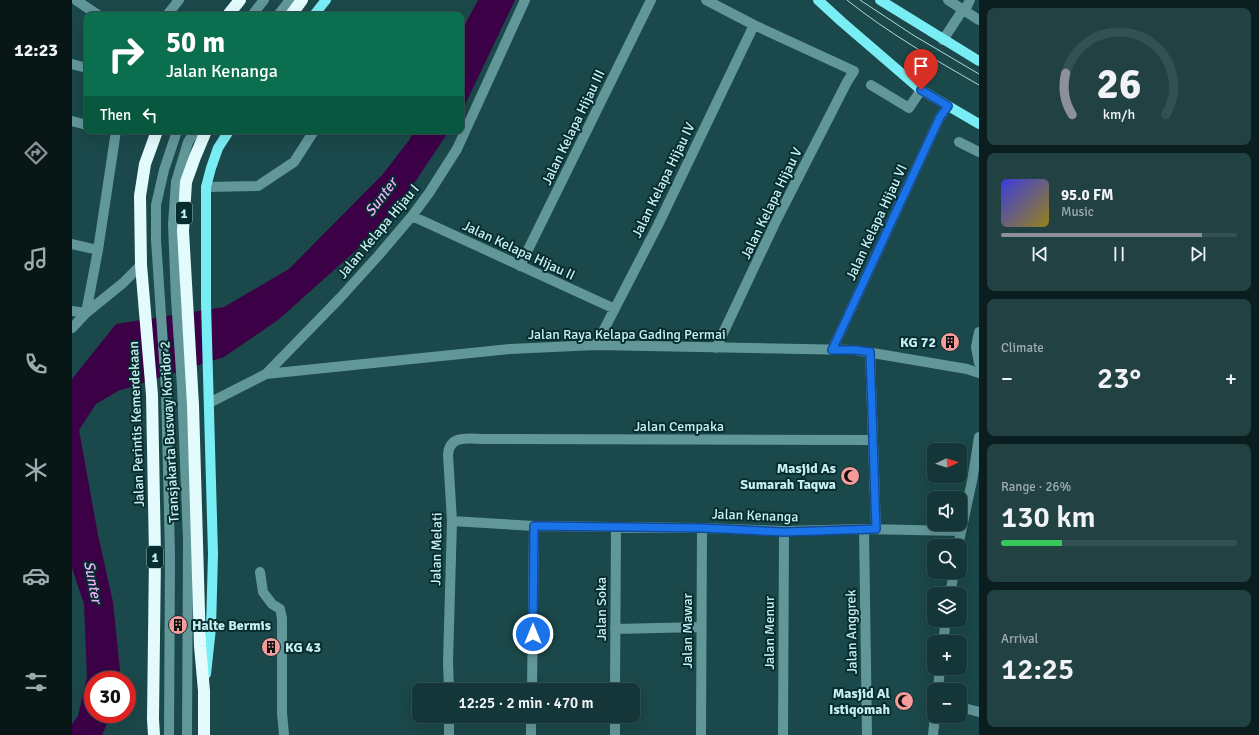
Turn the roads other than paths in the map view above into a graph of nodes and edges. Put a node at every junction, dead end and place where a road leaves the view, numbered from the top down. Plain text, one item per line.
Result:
1 (76, 0) edge
2 (179, 0) edge
3 (240, 0) edge
4 (264, 0) edge
5 (290, 0) edge
6 (302, 0) edge
7 (326, 0) edge
8 (526, 0) edge
9 (651, 0) edge
10 (706, 0) edge
11 (818, 0) edge
12 (880, 0) edge
13 (948, 0) edge
14 (970, 0) edge
15 (965, 10) junction
16 (94, 12) edge
17 (169, 12) edge
18 (230, 12) edge
19 (254, 12) edge
20 (280, 12) edge
21 (292, 12) edge
22 (316, 12) edge
23 (979, 20) edge
24 (754, 25) junction
25 (946, 42) junction
26 (979, 61) edge
27 (72, 64) edge
28 (84, 67) edge
29 (871, 85) dead end
30 (921, 90) junction
31 (948, 106) junction
32 (72, 122) edge
33 (84, 124) edge
34 (979, 124) edge
35 (464, 132) edge
36 (116, 134) edge
37 (156, 134) edge
38 (176, 134) edge
39 (193, 134) edge
40 (205, 134) edge
41 (227, 134) edge
42 (312, 134) edge
43 (463, 134) edge
44 (959, 142) dead end
45 (979, 152) edge
46 (206, 188) junction
47 (412, 216) junction
48 (72, 244) edge
49 (98, 250) junction
50 (141, 264) junction
51 (520, 266) junction
52 (182, 299) junction
53 (615, 309) junction
54 (72, 311) edge
55 (86, 312) junction
56 (72, 328) edge
57 (979, 332) edge
58 (596, 346) junction
59 (716, 348) junction
60 (832, 350) junction
61 (870, 352) junction
62 (979, 363) edge
63 (979, 372) edge
64 (266, 374) junction
65 (187, 384) junction
66 (209, 403) junction
67 (979, 437) edge
68 (485, 439) joint
69 (873, 440) junction
70 (967, 504) edge
71 (452, 521) junction
72 (534, 526) junction
73 (616, 528) junction
74 (702, 528) junction
75 (864, 529) junction
76 (876, 529) junction
77 (927, 530) edge
78 (961, 531) edge
79 (784, 532) junction
80 (959, 539) edge
81 (260, 572) dead end
82 (701, 627) junction
83 (615, 629) junction
84 (449, 683) edge
85 (532, 683) edge
86 (615, 683) edge
87 (204, 691) junction
88 (967, 709) edge
89 (979, 712) edge
90 (153, 719) junction
91 (449, 723) edge
92 (531, 723) edge
93 (615, 723) edge
94 (934, 723) edge
95 (150, 735) edge
96 (154, 735) edge
97 (169, 735) edge
98 (187, 735) edge
99 (204, 735) edge
100 (284, 735) edge
101 (449, 735) edge
102 (531, 735) edge
103 (615, 735) edge
104 (701, 735) edge
105 (783, 735) edge
106 (867, 735) edge
107 (933, 735) edge

1 - 16 street
2 - 17 street
3 - 18 highway
4 - 19 street
5 - 20 street
6 - 21 highway
7 - 22 main road
8 - 35 street, Jalan Kelapa Hijau I
9 - 51 street, Jalan Kelapa Hijau III
10 - 24 street
11 - 30 main road
12 - 25 main road
13 - 15 street
14 - 15 street
15 - 23 street
15 - 25 street
24 - 53 street, Jalan Kelapa Hijau IV
24 - 59 street, Jalan Kelapa Hijau V
25 - 26 main road
27 - 28 street
29 - 30 street
30 - 31 main road
31 - 34 main road
31 - 60 street, Jalan Kelapa Hijau VI
32 - 33 street
36 - 49 street
37 - 50 highway, Jalan Perintis Kemerdekaan / 1
38 - 97 street, Transjakarta Busway Koridor 2
39 - 52 street
40 - 52 highway, 1
41 - 46 main road
42 - 46 street
43 - 47 street, Jalan Kelapa Hijau I
44 - 45 street
46 - 66 main road
47 - 51 street, Jalan Kelapa Hijau II
47 - 64 street, Jalan Kelapa Hijau I
48 - 49 street
49 - 55 street
50 - 55 street
50 - 90 highway, Jalan Perintis Kemerdekaan / 1
51 - 53 street, Jalan Kelapa Hijau II
52 - 65 highway, 1
53 - 58 street, Jalan Kelapa Hijau IV
54 - 55 street
55 - 56 street
57 - 62 street
58 - 59 street, Jalan Raya Kelapa Gading Permai
58 - 64 street, Jalan Raya Kelapa Gading Permai
59 - 60 street, Jalan Raya Kelapa Gading Permai
60 - 61 street, Jalan Raya Kelapa Gading Permai
61 - 63 street, Jalan Raya Kelapa Gading Permai
61 - 69 street
64 - 66 street, Jalan Raya Kelapa Gading Permai
65 - 87 highway, 1
65 - 98 street, Transjakarta Busway Koridor 2
66 - 87 main road
67 - 70 street
68 - 69 street, Jalan Cempaka
68 - 71 street, Jalan Melati
69 - 76 street
71 - 72 street, Jalan Kenanga
71 - 84 street, Jalan Melati
72 - 73 street, Jalan Kenanga
72 - 85 street
73 - 74 street, Jalan Kenanga
73 - 83 street, Jalan Soka
74 - 79 street, Jalan Kenanga
74 - 82 street, Jalan Mawar
75 - 76 street, Jalan Kenanga
75 - 79 street, Jalan Kenanga
75 - 106 street, Jalan Anggrek
76 - 77 street, Jalan Kenanga
78 - 80 street
79 - 105 street, Jalan Menur
81 - 100 street
82 - 83 street
82 - 104 street, Jalan Mawar
83 - 86 street, Jalan Soka
87 - 99 highway, 1
88 - 89 street
90 - 95 main road, Jalan Perintis Kemerdekaan
90 - 96 highway, Jalan Perintis Kemerdekaan / 1
91 - 101 street
92 - 102 street
93 - 103 street
94 - 107 street

